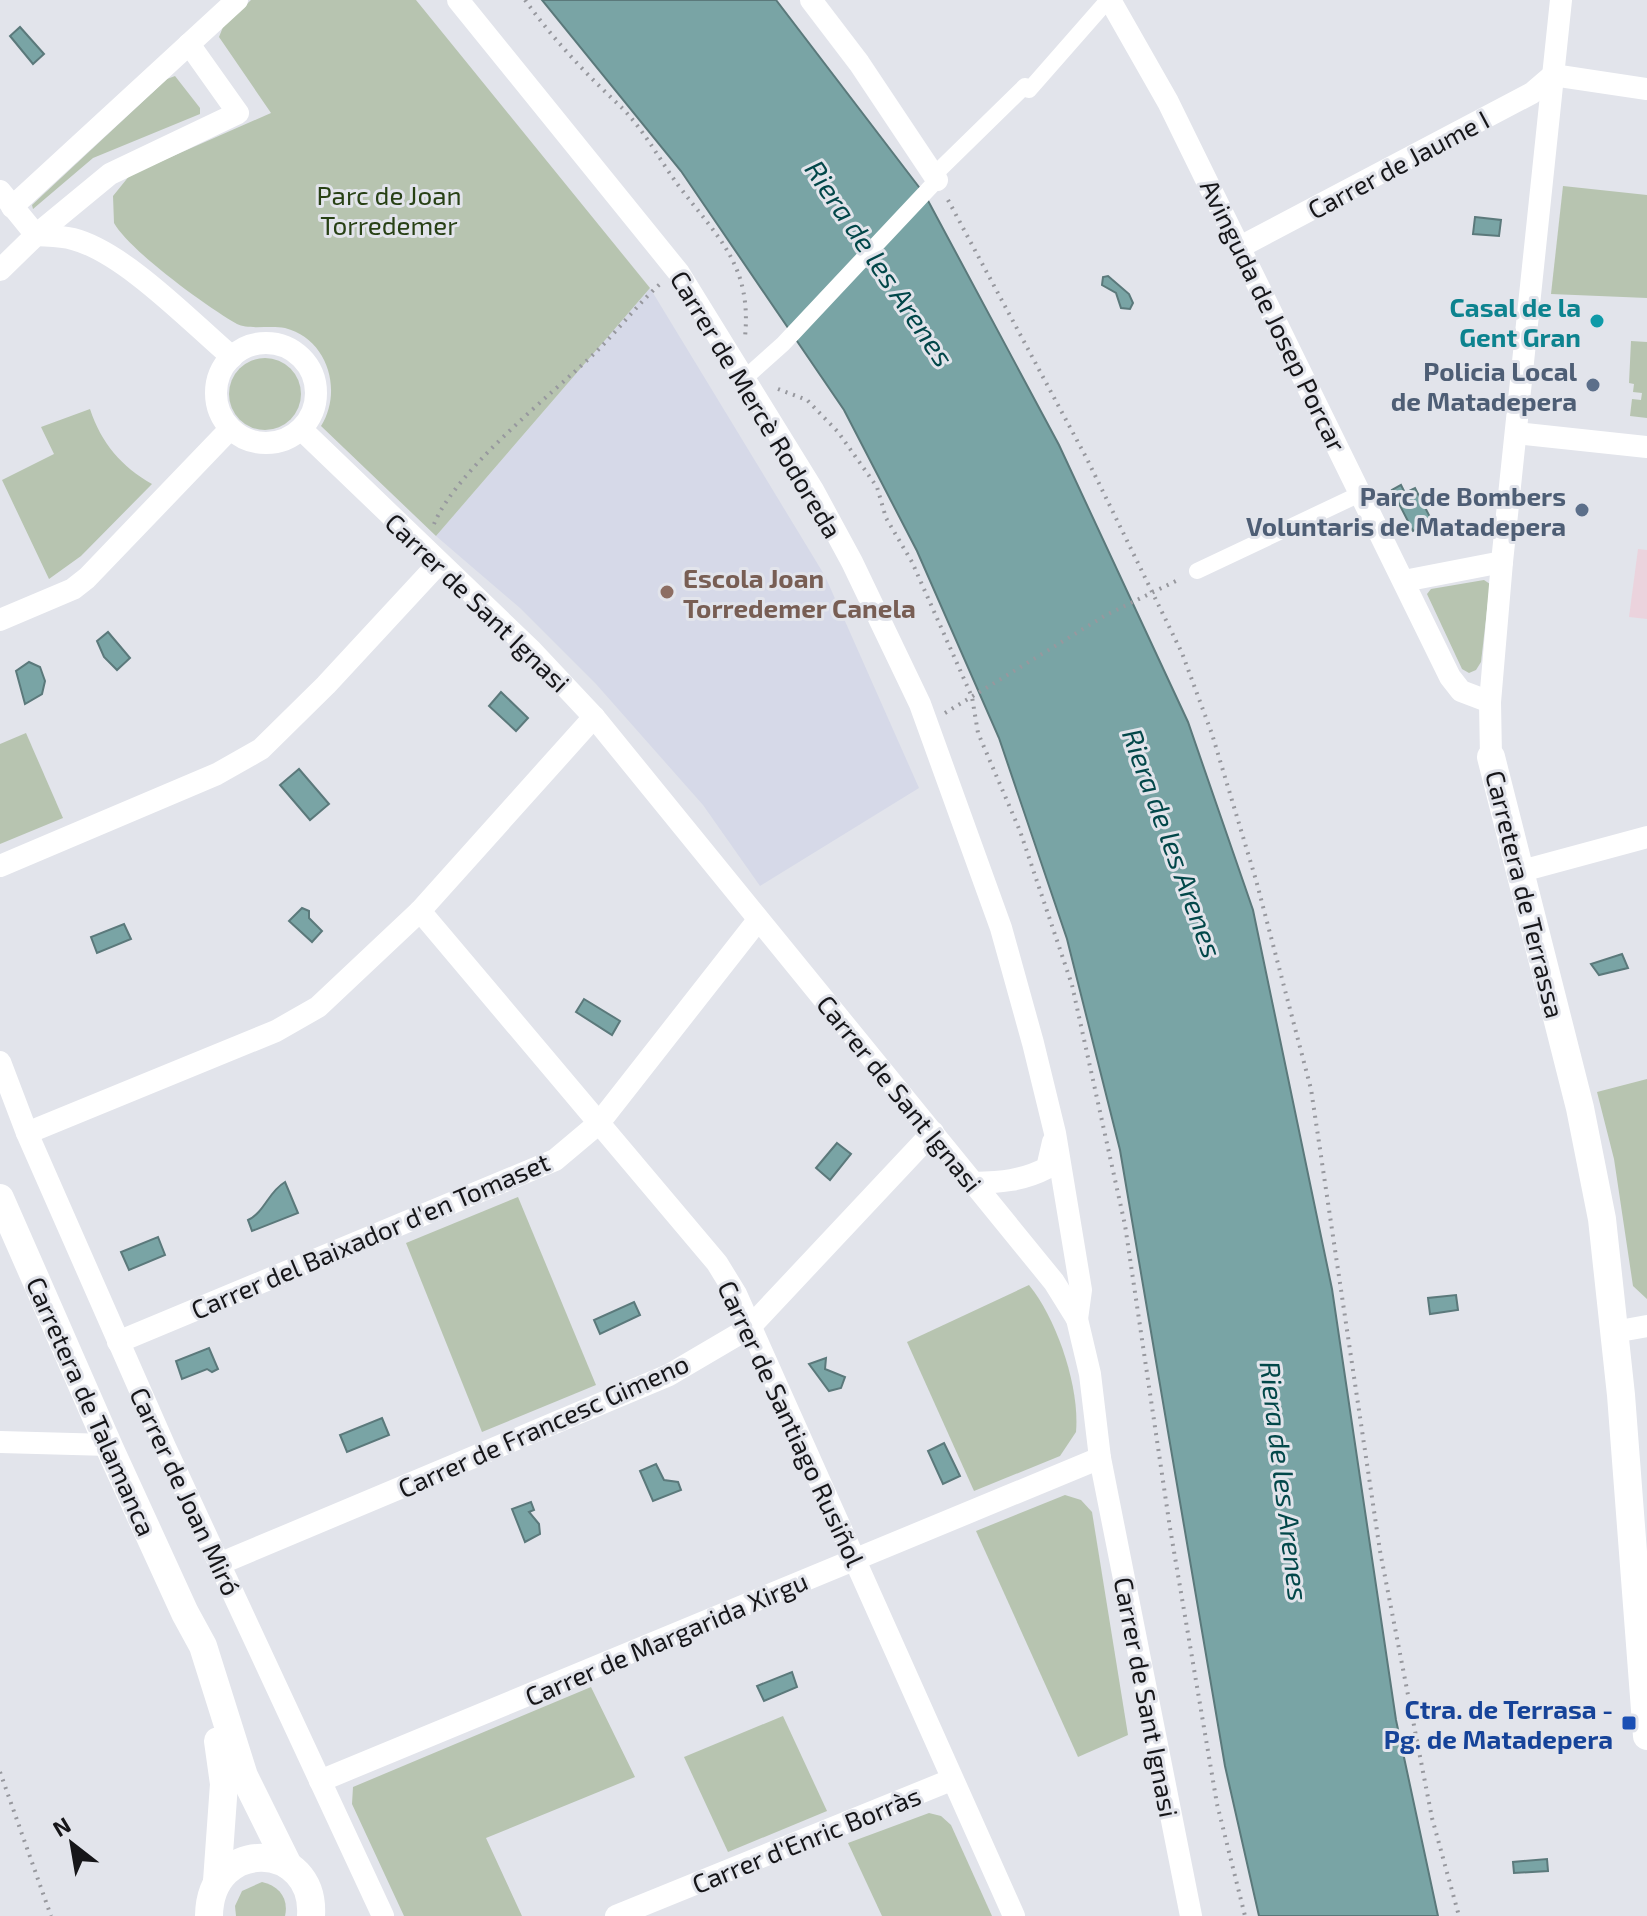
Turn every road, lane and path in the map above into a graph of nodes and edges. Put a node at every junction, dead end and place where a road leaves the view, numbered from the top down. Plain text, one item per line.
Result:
1 (237, 0) edge
2 (458, 0) edge
3 (525, 0) edge
4 (811, 0) edge
5 (1109, 0) edge
6 (1561, 0) edge
7 (189, 44) junction
8 (1553, 75) junction
9 (1647, 89) edge
10 (936, 178) junction
11 (6, 199) edge
12 (36, 235) junction
13 (1240, 247) junction
14 (0, 270) edge
15 (679, 273) junction
16 (232, 357) junction
17 (745, 378) junction
18 (230, 429) junction
19 (301, 429) junction
20 (1516, 433) junction
21 (1647, 447) edge
22 (1362, 493) junction
23 (431, 556) junction
24 (1502, 562) junction
25 (1197, 571) joint
26 (1404, 581) junction
27 (1154, 593) junction
28 (0, 620) edge
29 (1490, 702) junction
30 (943, 714) dead end
31 (594, 717) junction
32 (1491, 757) joint
33 (1647, 837) edge
34 (0, 866) edge
35 (1518, 872) junction
36 (420, 911) junction
37 (758, 920) junction
38 (0, 1062) edge
39 (599, 1123) junction
40 (933, 1132) junction
41 (27, 1133) junction
42 (1055, 1133) junction
43 (973, 1183) junction
44 (0, 1198) edge
45 (1077, 1319) junction
46 (1647, 1326) edge
47 (749, 1328) junction
48 (1614, 1332) junction
49 (118, 1342) junction
50 (0, 1442) edge
51 (109, 1445) junction
52 (1100, 1458) junction
53 (855, 1559) junction
54 (219, 1564) junction
55 (185, 1613) junction
56 (1647, 1725) edge
57 (0, 1772) edge
58 (951, 1780) junction
59 (320, 1781) junction
60 (288, 1865) junction
61 (208, 1904) edge
62 (51, 1916) edge
63 (311, 1916) edge
64 (383, 1916) edge
65 (616, 1916) edge
66 (1014, 1916) edge
67 (1191, 1916) edge
68 (1459, 1916) edge

1 - 7 street
2 - 15 street, Carrer de Mercè Rodoreda
3 - 17 path
4 - 10 street
5 - 10 street
5 - 13 street, Avinguda de Josep Porcar
6 - 8 street, Carretera de Terrassa
7 - 11 street
7 - 12 street
8 - 9 street
8 - 13 street, Carrer de Jaume I
8 - 20 street, Carretera de Terrassa
10 - 17 street
10 - 27 path
11 - 12 street
12 - 14 street
12 - 16 street
13 - 22 street, Avinguda de Josep Porcar
15 - 17 street, Carrer de Mercè Rodoreda
15 - 23 path
16 - 18 street
16 - 19 street
17 - 42 street, Carrer de Mercè Rodoreda
18 - 19 street
18 - 28 street
19 - 23 street, Carrer de Sant Ignasi
20 - 21 street
20 - 24 street, Carretera de Terrassa
22 - 25 street
22 - 26 street, Avinguda de Josep Porcar
23 - 31 street, Carrer de Sant Ignasi
23 - 34 street
24 - 26 street
24 - 29 street, Carretera de Terrassa
25 - 27 path
26 - 29 street, Avinguda de Josep Porcar
27 - 30 path
27 - 68 path
29 - 32 street, Carretera de Terrassa
31 - 36 street
31 - 37 street, Carrer de Sant Ignasi
32 - 35 street, Carretera de Terrassa
33 - 35 street
35 - 48 street, Carretera de Terrassa
36 - 39 street, Carrer de Santiago Rusiñol
36 - 41 street
37 - 39 street, Carrer del Baixador d'en Tomaset
37 - 40 street, Carrer de Sant Ignasi
38 - 41 street, Carrer de Joan Miró
39 - 47 street, Carrer de Santiago Rusiñol
39 - 49 street, Carrer del Baixador d'en Tomaset
40 - 43 street, Carrer de Sant Ignasi
40 - 47 street, Carrer de Francesc Gimeno
41 - 49 street, Carrer de Joan Miró
42 - 43 street
42 - 45 street, Carrer de Mercè Rodoreda
43 - 45 street, Carrer de Sant Ignasi
44 - 51 street, Carretera de Talamanca
45 - 52 street, Carrer de Sant Ignasi
46 - 48 street
47 - 53 street, Carrer de Santiago Rusiñol
47 - 54 street, Carrer de Francesc Gimeno
48 - 56 street, Carretera de Terrassa
49 - 54 street, Carrer de Joan Miró
50 - 51 street
51 - 55 street, Carretera de Talamanca
52 - 53 street, Carrer de Margarida Xirgu
52 - 67 street, Carrer de Sant Ignasi
53 - 58 street, Carrer de Santiago Rusiñol
53 - 59 street, Carrer de Margarida Xirgu
54 - 59 street, Carrer de Joan Miró
55 - 60 street, Carretera de Talamanca
55 - 61 street, Carretera de Talamanca
57 - 62 path
58 - 65 street, Carrer d'Enric Borràs
58 - 66 street, Carrer de Santiago Rusiñol
59 - 64 street, Carrer de Joan Miró
60 - 61 street
60 - 63 street, Carretera de Talamanca

